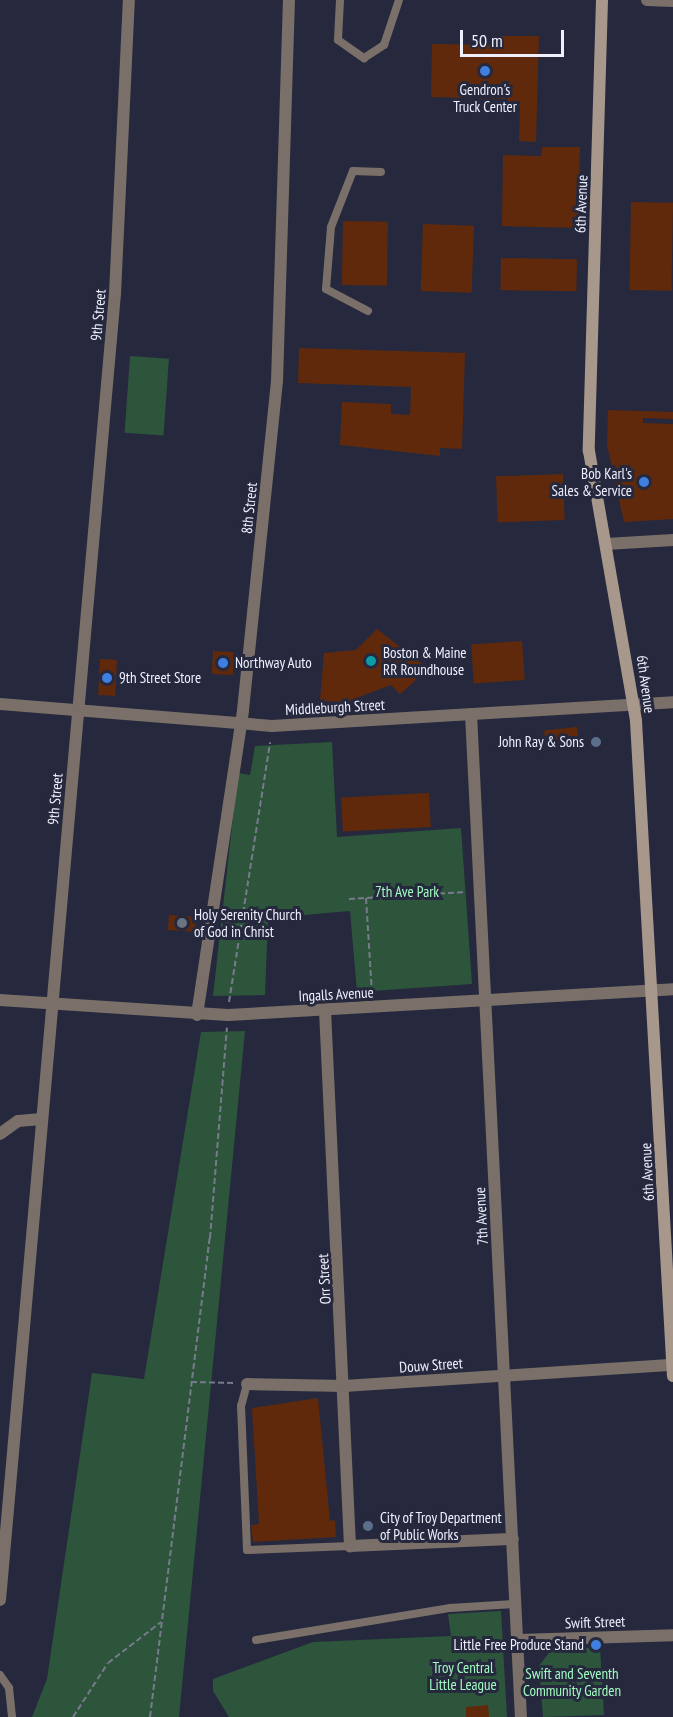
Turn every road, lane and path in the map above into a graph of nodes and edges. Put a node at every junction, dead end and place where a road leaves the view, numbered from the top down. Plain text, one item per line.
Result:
1 (129, 0) edge
2 (289, 0) edge
3 (340, 0) edge
4 (399, 0) edge
5 (602, 0) edge
6 (647, 0) edge
7 (673, 1) edge
8 (381, 172) dead end
9 (368, 311) dead end
10 (673, 540) edge
11 (606, 544) junction
12 (673, 702) edge
13 (0, 705) edge
14 (634, 705) junction
15 (78, 712) junction
16 (471, 714) junction
17 (240, 726) junction
18 (270, 742) dead end
19 (480, 891) junction
20 (366, 898) junction
21 (349, 899) dead end
22 (673, 989) edge
23 (653, 991) junction
24 (0, 1000) edge
25 (486, 1001) junction
26 (51, 1005) junction
27 (373, 1007) junction
28 (325, 1010) junction
29 (197, 1015) junction
30 (228, 1015) junction
31 (42, 1119) junction
32 (0, 1134) edge
33 (673, 1365) edge
34 (504, 1375) junction
35 (673, 1376) edge
36 (191, 1382) junction
37 (247, 1383) junction
38 (344, 1386) junction
39 (513, 1539) junction
40 (350, 1546) junction
41 (0, 1600) edge
42 (516, 1604) junction
43 (162, 1621) junction
44 (673, 1635) edge
45 (518, 1640) junction
46 (256, 1641) dead end
47 (0, 1676) edge
48 (12, 1717) edge
49 (73, 1717) edge
50 (150, 1717) edge
51 (521, 1717) edge

1 - 15 street, 9th Street
2 - 17 street, 8th Street
3 - 4 lane
5 - 11 street, 6th Avenue
6 - 7 street
8 - 9 lane
10 - 11 street
11 - 14 street, 6th Avenue
12 - 14 street, Middleburgh Street
13 - 15 street, Middleburgh Street
14 - 16 street, Middleburgh Street
14 - 23 street, 6th Avenue
15 - 17 street, Middleburgh Street
15 - 26 street, 9th Street
16 - 17 street, Middleburgh Street
16 - 19 street, 7th Avenue
17 - 29 street, 8th Street
18 - 30 path
19 - 20 path
19 - 25 street, 7th Avenue
20 - 21 path
20 - 27 path
22 - 23 street, Ingalls Avenue
23 - 25 street, Ingalls Avenue
23 - 33 street, 6th Avenue
24 - 26 street, Ingalls Avenue
25 - 27 street, Ingalls Avenue
25 - 34 street, 7th Avenue
26 - 29 street, Ingalls Avenue
26 - 31 street, 9th Street
27 - 28 street, Ingalls Avenue
28 - 30 street, Ingalls Avenue
28 - 38 street, Orr Street
29 - 30 street, Ingalls Avenue
30 - 36 path
31 - 32 street
31 - 41 street, 9th Street
33 - 34 street, Douw Street
33 - 35 street, 6th Avenue
34 - 38 street, Douw Street
34 - 39 street, 7th Avenue
36 - 37 path
36 - 43 path
37 - 38 street, Douw Street
37 - 40 lane
38 - 40 street, Orr Street
39 - 40 street
39 - 42 street, 7th Avenue
42 - 45 street, 7th Avenue
42 - 46 lane
43 - 49 path
43 - 50 path
44 - 45 street, Swift Street
45 - 51 street, 7th Avenue
47 - 48 lane

